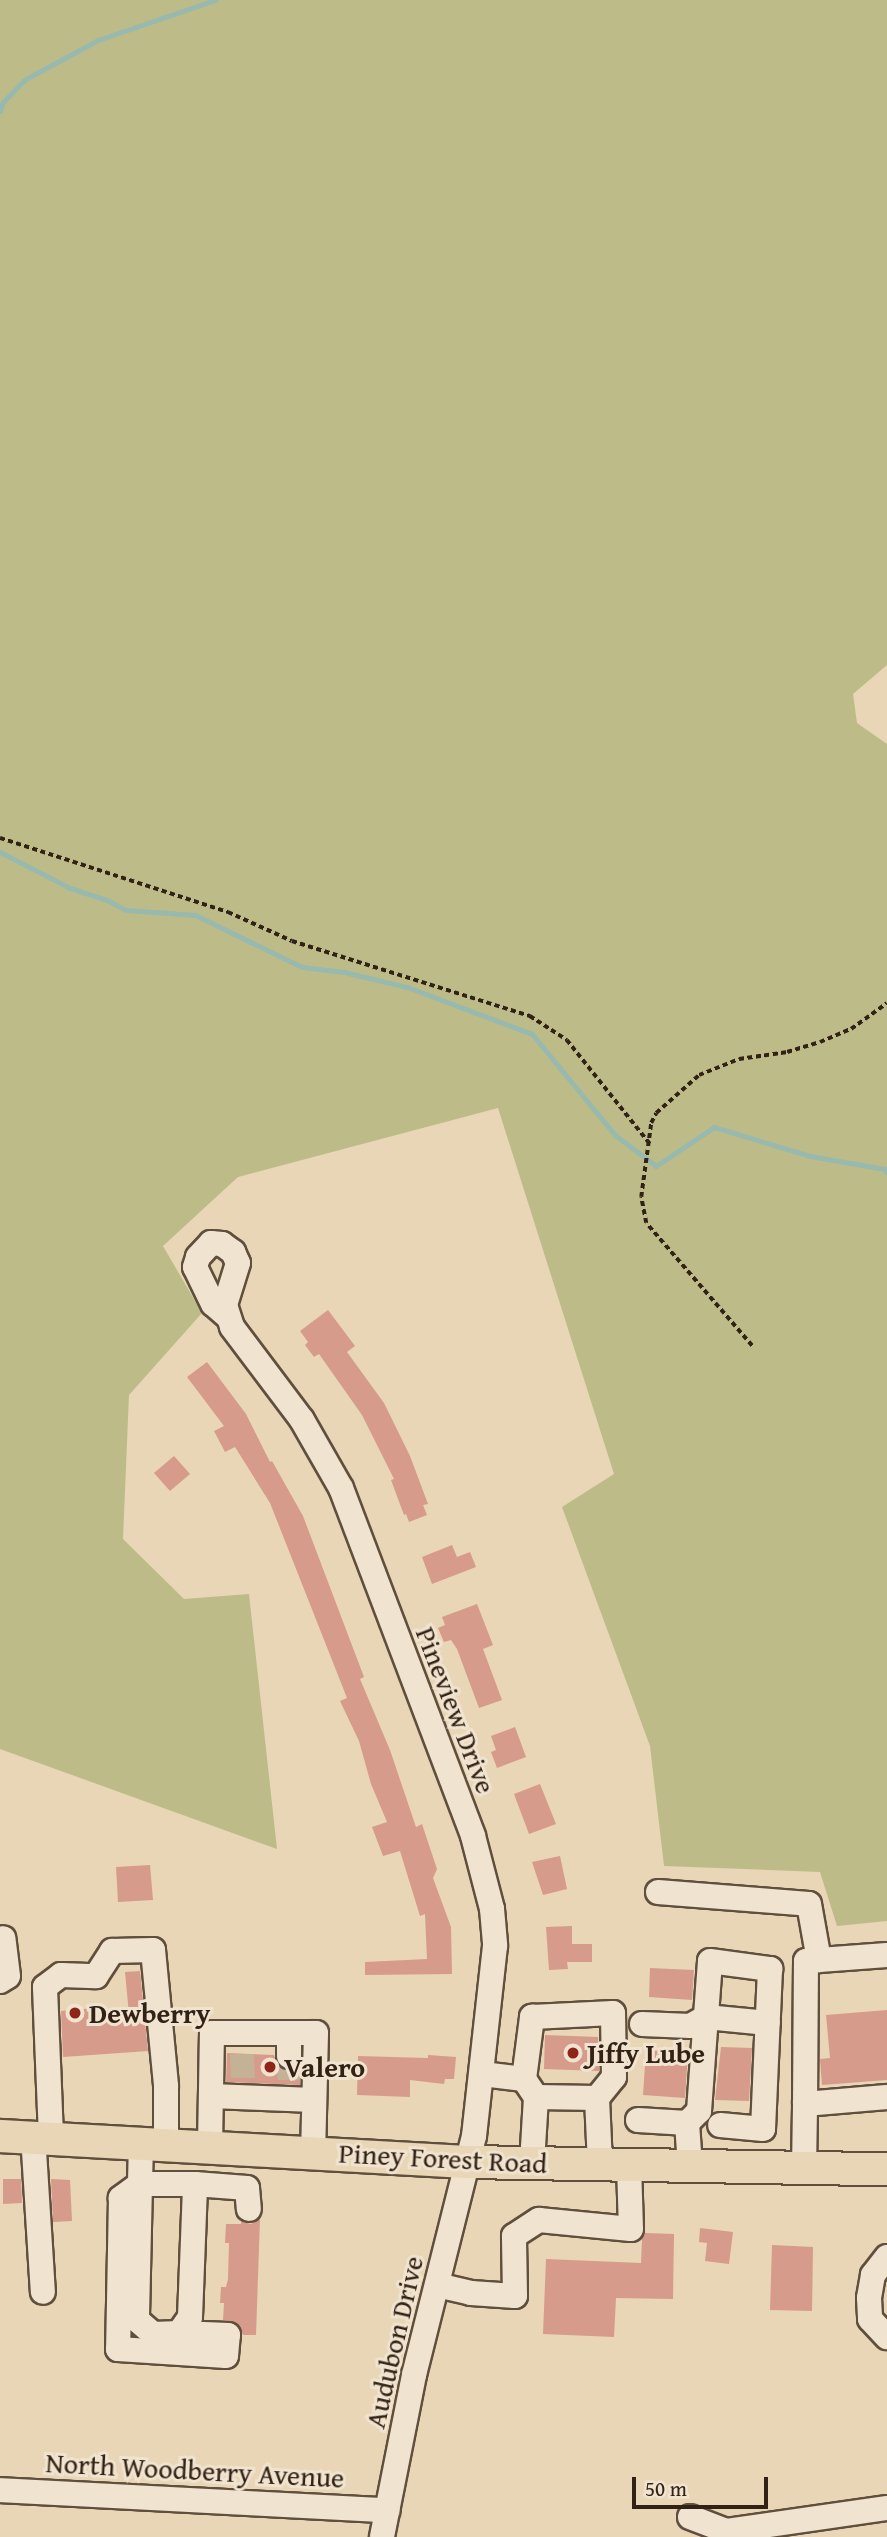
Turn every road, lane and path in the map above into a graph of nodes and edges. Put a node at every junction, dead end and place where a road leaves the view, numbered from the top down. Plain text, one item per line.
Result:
1 (0, 838) edge
2 (887, 1003) edge
3 (650, 1144) junction
4 (227, 1316) dead end
5 (752, 1346) dead end
6 (658, 1892) dead end
7 (3, 1938) dead end
8 (887, 1955) edge
9 (819, 1960) junction
10 (0, 1981) edge
11 (706, 2017) junction
12 (768, 2023) junction
13 (642, 2024) dead end
14 (482, 2074) junction
15 (530, 2088) junction
16 (211, 2096) junction
17 (298, 2096) junction
18 (887, 2097) edge
19 (597, 2098) junction
20 (805, 2104) junction
21 (638, 2120) dead end
22 (687, 2123) junction
23 (720, 2125) dead end
24 (0, 2136) edge
25 (42, 2136) junction
26 (153, 2143) junction
27 (210, 2146) junction
28 (313, 2152) junction
29 (468, 2162) junction
30 (532, 2163) junction
31 (615, 2165) junction
32 (690, 2166) junction
33 (887, 2169) edge
34 (804, 2170) junction
35 (140, 2184) junction
36 (195, 2184) junction
37 (249, 2209) dead end
38 (887, 2257) edge
39 (437, 2285) junction
40 (43, 2291) dead end
41 (179, 2333) junction
42 (887, 2337) edge
43 (0, 2490) edge
44 (887, 2508) edge
45 (387, 2510) junction
46 (690, 2517) dead end
47 (382, 2537) edge

1 - 3 path
2 - 3 path
3 - 5 path
4 - 14 street, Pineview Drive
6 - 9 street
7 - 10 street
8 - 9 street
9 - 20 street
11 - 12 street
11 - 12 street
11 - 13 street
11 - 22 street
12 - 23 street
14 - 15 street
14 - 29 street, Pineview Drive
15 - 19 street
15 - 19 street
15 - 30 street
16 - 17 street
16 - 17 street
16 - 27 street
17 - 28 street
18 - 20 street
19 - 31 street
20 - 34 street
21 - 22 street
22 - 32 street
24 - 25 main road, Piney Forest Road
25 - 26 main road, Piney Forest Road
25 - 26 street
25 - 40 street
26 - 27 main road, Piney Forest Road
26 - 35 street
27 - 28 main road, Piney Forest Road
28 - 29 main road, Piney Forest Road
29 - 30 main road, Piney Forest Road
29 - 39 street, Audubon Drive
30 - 31 main road, Piney Forest Road
31 - 32 main road, Piney Forest Road
31 - 39 street
32 - 34 main road, Piney Forest Road
33 - 34 main road, Piney Forest Road
35 - 36 street
35 - 41 street
35 - 41 street
36 - 37 street
36 - 41 street
38 - 42 street
39 - 45 street, Audubon Drive
43 - 45 street, North Woodberry Avenue
44 - 46 street
45 - 47 street, Audubon Drive

